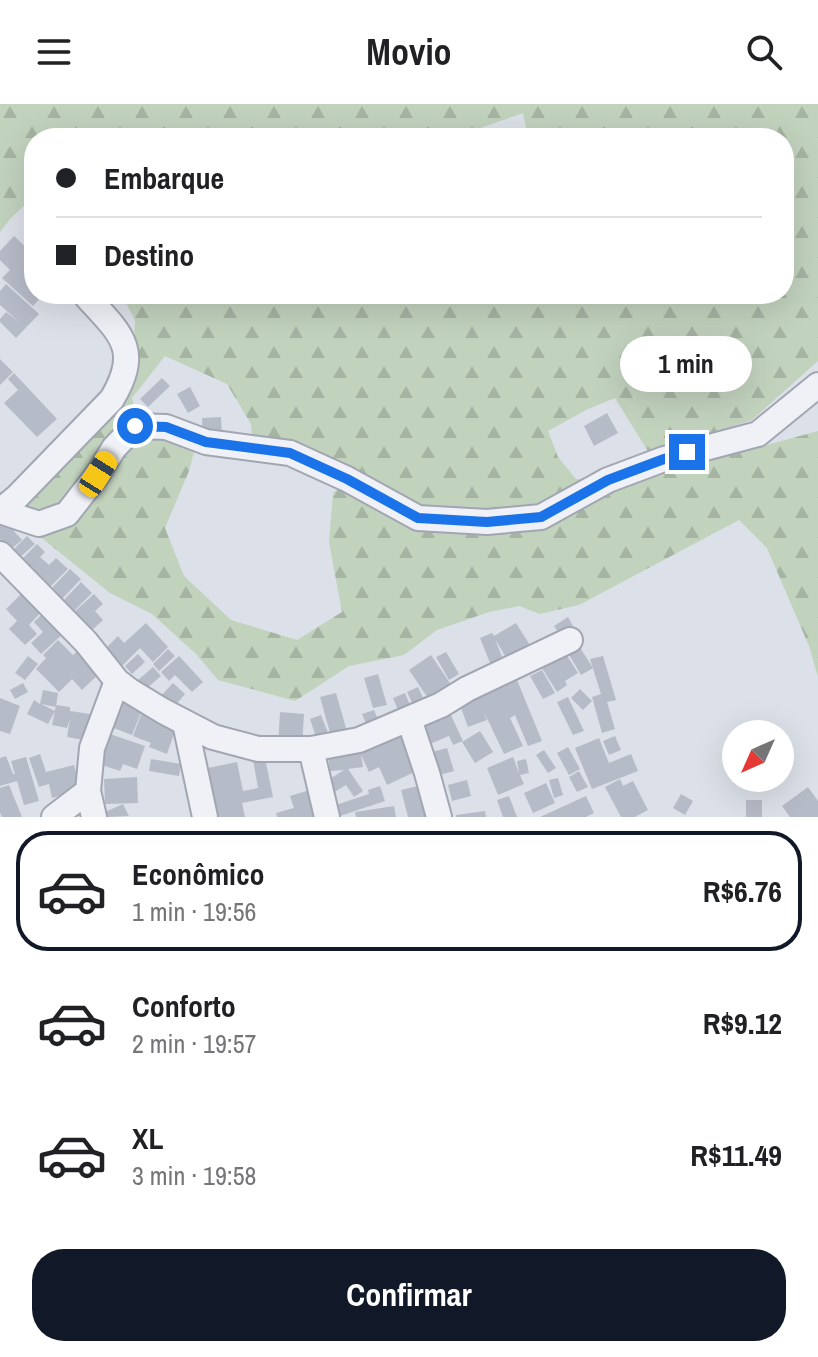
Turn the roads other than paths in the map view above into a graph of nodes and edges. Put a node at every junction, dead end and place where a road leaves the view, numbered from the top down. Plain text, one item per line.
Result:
1 (94, 304) edge
2 (818, 385) edge
3 (0, 511) edge
4 (0, 554) edge
5 (570, 640) dead end
6 (117, 681) junction
7 (409, 719) junction
8 (185, 723) junction
9 (311, 749) junction
10 (88, 791) junction
11 (54, 817) edge
12 (94, 817) edge
13 (205, 817) edge
14 (327, 817) edge
15 (439, 817) edge

1 - 3 street
2 - 3 street
4 - 6 street
5 - 7 street
6 - 8 street
6 - 10 street
7 - 9 street
7 - 15 street
8 - 9 street
8 - 13 street
9 - 14 street
10 - 11 street
10 - 12 street

